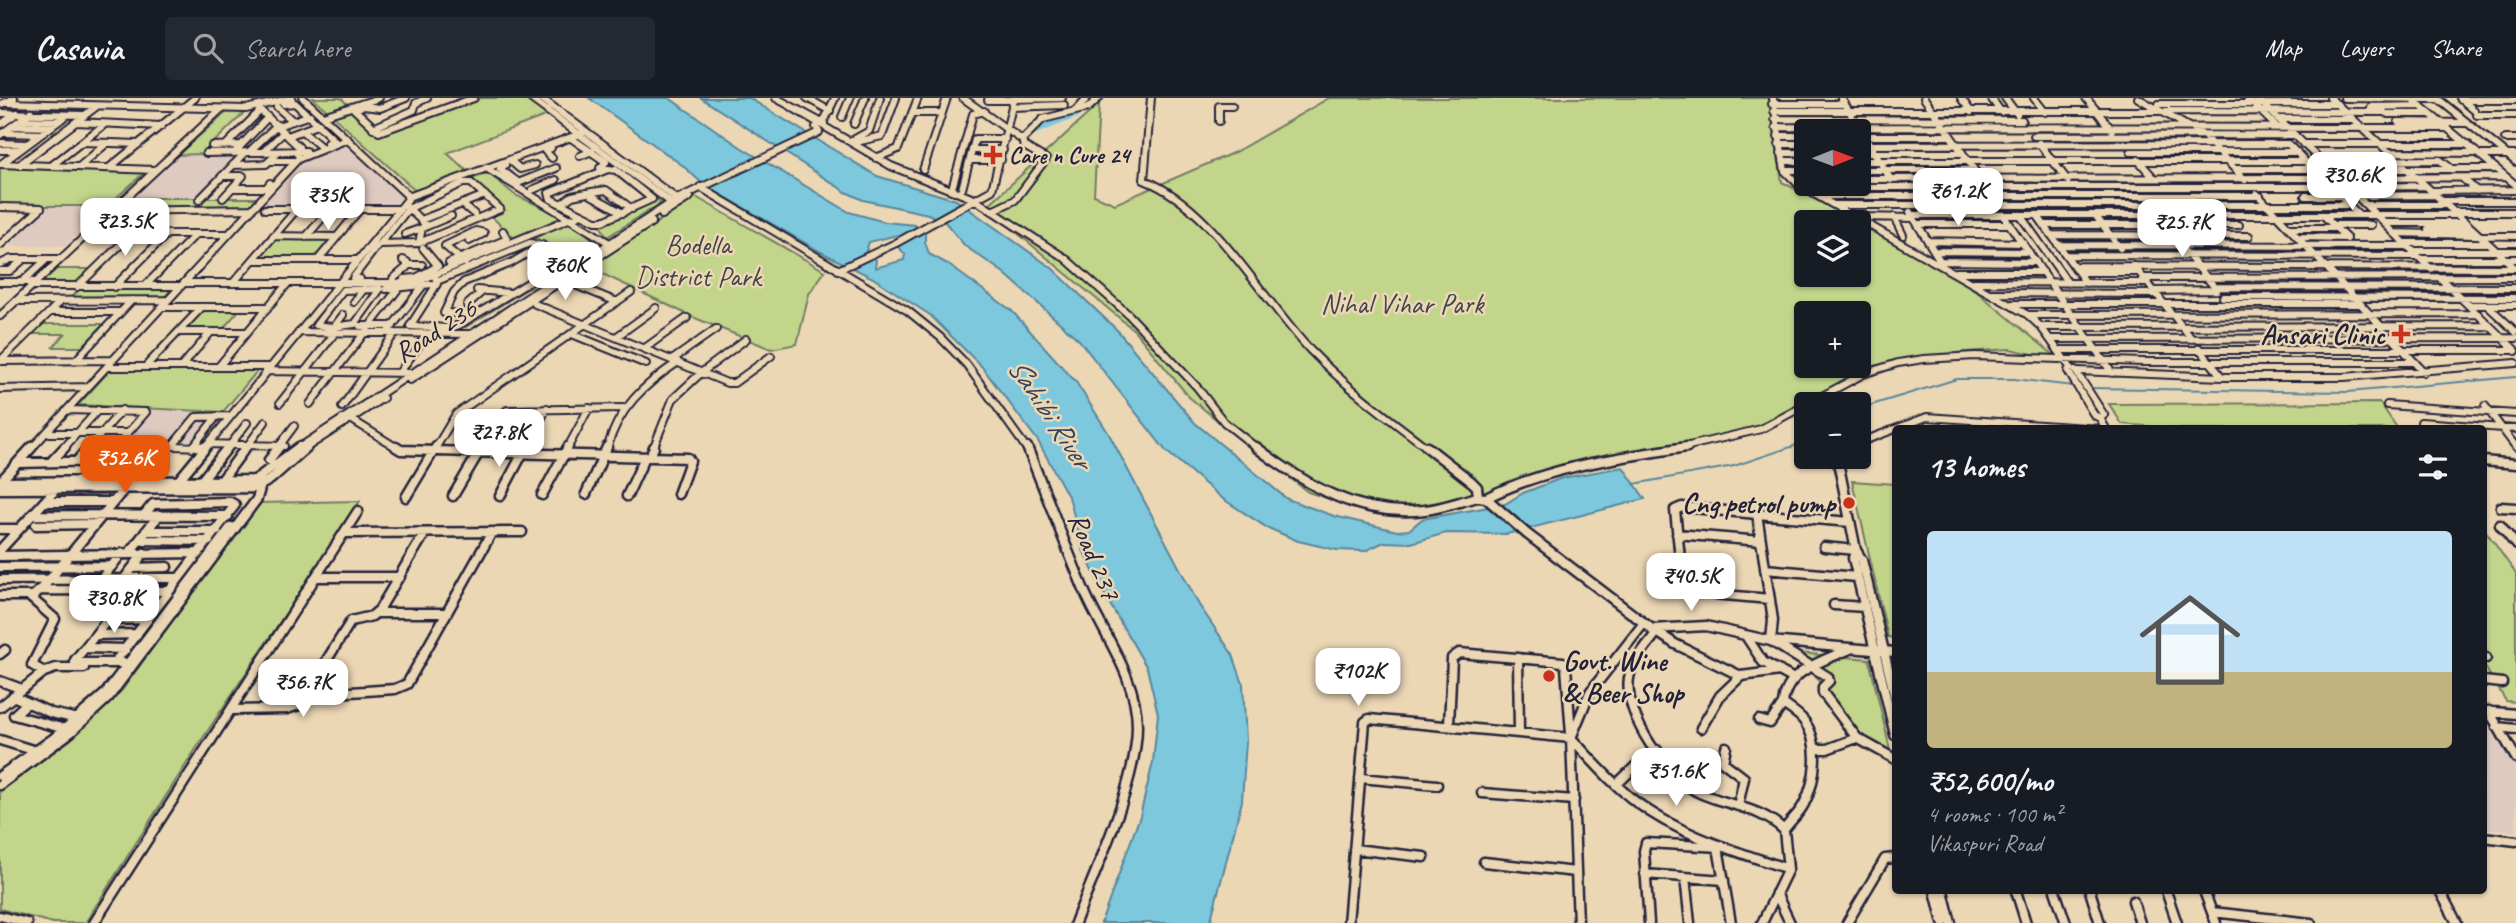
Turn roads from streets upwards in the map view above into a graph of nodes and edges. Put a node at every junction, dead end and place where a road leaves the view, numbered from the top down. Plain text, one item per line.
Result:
1 (14, 98) edge
2 (139, 98) edge
3 (195, 98) edge
4 (292, 98) edge
5 (303, 98) edge
6 (379, 98) edge
7 (406, 98) edge
8 (427, 98) edge
9 (474, 98) edge
10 (530, 98) edge
11 (541, 98) edge
12 (776, 98) edge
13 (794, 98) edge
14 (835, 98) edge
15 (850, 98) edge
16 (864, 98) edge
17 (880, 98) edge
18 (896, 98) edge
19 (918, 98) edge
20 (947, 98) edge
21 (963, 98) edge
22 (1064, 98) edge
23 (1087, 98) edge
24 (1099, 98) edge
25 (1151, 98) edge
26 (1924, 98) edge
27 (1961, 98) edge
28 (1991, 98) edge
29 (2005, 98) edge
30 (2034, 98) edge
31 (2086, 98) edge
32 (2138, 98) edge
33 (2154, 98) edge
34 (2247, 98) edge
35 (2257, 98) edge
36 (2330, 98) edge
37 (2344, 98) edge
38 (2422, 98) edge
39 (2438, 98) edge
40 (809, 99) edge
41 (2412, 99) edge
42 (2461, 99) edge
43 (2492, 99) edge
44 (988, 100) dead end
45 (2516, 100) edge
46 (973, 101) edge
47 (1014, 101) edge
48 (1773, 101) edge
49 (1843, 101) edge
50 (782, 102) junction
51 (3, 104) edge
52 (43, 104) junction
53 (2253, 104) junction
54 (2263, 104) junction
55 (2337, 104) junction
56 (98, 105) junction
57 (128, 106) junction
58 (1064, 106) junction
59 (1232, 106) dead end
60 (2421, 106) junction
61 (183, 107) junction
62 (276, 107) junction
63 (2371, 107) dead end
64 (353, 108) junction
65 (222, 109) junction
66 (796, 109) junction
67 (2162, 109) junction
68 (1080, 110) junction
69 (259, 111) junction
70 (830, 111) junction
71 (984, 111) junction
72 (1774, 111) junction
73 (2097, 111) junction
74 (2384, 111) junction
75 (1850, 112) junction
76 (1871, 112) junction
77 (1933, 112) junction
78 (1971, 112) junction
79 (2001, 112) junction
80 (2015, 112) junction
81 (2045, 112) junction
82 (2261, 112) junction
83 (2271, 112) junction
84 (2345, 112) junction
85 (0, 113) edge
86 (17, 113) junction
87 (30, 113) junction
88 (912, 113) junction
89 (942, 113) junction
90 (68, 114) junction
91 (2431, 114) junction
92 (2514, 114) edge
93 (85, 115) junction
94 (310, 115) junction
95 (323, 116) junction
96 (1062, 116) junction
97 (268, 117) junction
98 (842, 117) dead end
99 (1775, 119) junction
100 (1794, 119) edge
101 (1854, 119) edge
102 (2278, 119) junction
103 (2353, 119) junction
104 (21, 120) junction
105 (1871, 120) edge
106 (1876, 120) junction
107 (2022, 120) junction
108 (60, 121) junction
109 (1219, 121) dead end
110 (1939, 121) junction
111 (75, 122) junction
112 (291, 122) junction
113 (2398, 122) junction
114 (2441, 123) junction
115 (2468, 123) junction
116 (106, 124) junction
117 (319, 124) junction
118 (854, 124) dead end
119 (0, 125) edge
120 (13, 126) junction
121 (161, 126) junction
122 (278, 126) junction
123 (50, 127) junction
124 (1776, 127) junction
125 (1794, 127) edge
126 (2110, 127) junction
127 (2188, 127) junction
128 (2277, 127) junction
129 (2286, 127) junction
130 (373, 128) junction
131 (1871, 128) edge
132 (1881, 128) junction
133 (2028, 128) junction
134 (2362, 128) junction
135 (2404, 128) junction
136 (2448, 128) junction
137 (824, 129) junction
138 (1944, 129) junction
139 (301, 131) junction
140 (1007, 131) junction
141 (585, 132) junction
142 (2, 134) edge
143 (42, 134) junction
144 (286, 134) junction
145 (2203, 135) junction
146 (2295, 135) junction
147 (1778, 136) junction
148 (1794, 136) edge
149 (1871, 136) edge
150 (1950, 136) junction
151 (2034, 136) junction
152 (2118, 136) junction
153 (574, 138) junction
154 (348, 139) junction
155 (1005, 139) junction
156 (2505, 139) dead end
157 (2516, 139) edge
158 (1022, 140) junction
159 (82, 142) junction
160 (848, 142) junction
161 (0, 143) edge
162 (108, 143) junction
163 (2210, 143) junction
164 (29, 144) junction
165 (139, 144) junction
166 (1779, 144) junction
167 (1794, 144) edge
168 (2125, 144) junction
169 (2304, 144) junction
170 (2379, 144) junction
171 (2468, 144) junction
172 (241, 145) junction
173 (1871, 145) edge
174 (1955, 145) junction
175 (2040, 145) junction
176 (212, 146) dead end
177 (225, 146) junction
178 (320, 146) junction
179 (1871, 147) edge
180 (0, 150) edge
181 (20, 150) junction
182 (972, 150) junction
183 (1003, 150) junction
184 (592, 151) junction
185 (538, 152) dead end
186 (2131, 152) junction
187 (2218, 152) junction
188 (2297, 152) junction
189 (2388, 152) junction
190 (206, 153) dead end
191 (234, 153) junction
192 (247, 153) junction
193 (263, 153) junction
194 (278, 153) junction
195 (298, 153) junction
196 (1781, 153) junction
197 (1794, 153) edge
198 (1874, 153) junction
199 (1918, 153) junction
200 (1961, 153) junction
201 (2479, 154) junction
202 (2507, 155) junction
203 (2516, 155) edge
204 (580, 156) dead end
205 (0, 157) edge
206 (11, 157) junction
207 (525, 157) junction
208 (552, 158) dead end
209 (876, 158) junction
210 (970, 160) junction
211 (1001, 160) junction
212 (2305, 160) junction
213 (2398, 160) junction
214 (270, 161) junction
215 (293, 161) junction
216 (1783, 161) junction
217 (1794, 161) edge
218 (1871, 161) edge
219 (1880, 161) junction
220 (1922, 161) junction
221 (2139, 161) junction
222 (2226, 161) junction
223 (2320, 161) junction
224 (512, 162) junction
225 (1967, 162) junction
226 (2054, 162) junction
227 (2516, 162) edge
228 (0, 164) edge
229 (19, 165) junction
230 (233, 165) junction
231 (248, 165) junction
232 (535, 165) junction
233 (50, 166) junction
234 (78, 167) junction
235 (486, 168) junction
236 (556, 168) dead end
237 (109, 169) junction
238 (2235, 169) junction
239 (2313, 169) junction
240 (2329, 169) junction
241 (2407, 169) junction
242 (2451, 169) junction
243 (2497, 169) junction
244 (154, 170) junction
245 (923, 170) dead end
246 (1784, 170) junction
247 (1794, 170) edge
248 (1871, 170) edge
249 (1885, 170) junction
250 (1973, 170) junction
251 (546, 172) junction
252 (583, 174) dead end
253 (222, 176) junction
254 (237, 176) junction
255 (2416, 177) junction
256 (2461, 177) junction
257 (2506, 177) junction
258 (1792, 178) edge
259 (1980, 178) junction
260 (2066, 178) junction
261 (2154, 178) junction
262 (2322, 178) junction
263 (2338, 178) junction
264 (1871, 179) edge
265 (1890, 179) junction
266 (2244, 179) junction
267 (556, 180) junction
268 (518, 183) junction
269 (563, 184) dead end
270 (953, 185) dead end
271 (2425, 186) junction
272 (1871, 187) edge
273 (1895, 187) junction
274 (2252, 187) junction
275 (2331, 187) junction
276 (2347, 187) junction
277 (233, 188) junction
278 (266, 188) junction
279 (703, 188) junction
280 (2073, 188) junction
281 (2516, 188) edge
282 (962, 189) dead end
283 (1988, 189) junction
284 (532, 190) junction
285 (2477, 191) junction
286 (592, 192) junction
287 (2434, 193) junction
288 (539, 194) dead end
289 (485, 195) junction
290 (1818, 196) joint
291 (2080, 196) junction
292 (2140, 196) junction
293 (2260, 196) junction
294 (2305, 196) dead end
295 (2340, 196) junction
296 (2356, 196) junction
297 (257, 197) dead end
298 (408, 197) junction
299 (1901, 197) junction
300 (1991, 197) junction
301 (223, 198) dead end
302 (198, 200) dead end
303 (971, 201) junction
304 (2516, 201) edge
305 (677, 203) junction
306 (2444, 203) junction
307 (462, 204) junction
308 (561, 204) junction
309 (1836, 205) junction
310 (2087, 205) junction
311 (2350, 205) junction
312 (2366, 205) junction
313 (1906, 206) junction
314 (1997, 206) junction
315 (2148, 206) junction
316 (2269, 206) junction
317 (404, 207) junction
318 (0, 208) edge
319 (9, 208) junction
320 (252, 209) junction
321 (265, 209) dead end
322 (297, 209) junction
323 (330, 209) junction
324 (360, 209) junction
325 (632, 209) junction
326 (1845, 210) edge
327 (111, 211) junction
328 (155, 211) junction
329 (992, 211) junction
330 (2516, 212) edge
331 (623, 213) junction
332 (2456, 213) junction
333 (474, 214) dead end
334 (582, 214) junction
335 (0, 215) edge
336 (2004, 215) junction
337 (2020, 215) junction
338 (2036, 215) junction
339 (2095, 215) junction
340 (2156, 215) junction
341 (2230, 215) junction
342 (2278, 215) junction
343 (2323, 215) junction
344 (2359, 215) junction
345 (2375, 215) junction
346 (451, 216) dead end
347 (1913, 216) junction
348 (1871, 217) edge
349 (1894, 217) junction
350 (572, 218) junction
351 (421, 220) junction
352 (2384, 223) junction
353 (2466, 223) junction
354 (1918, 224) junction
355 (2010, 224) junction
356 (1871, 225) edge
357 (2044, 225) junction
358 (2103, 225) junction
359 (2164, 225) junction
360 (2239, 225) junction
361 (2371, 225) dead end
362 (2334, 226) junction
363 (425, 227) junction
364 (2289, 228) junction
365 (2428, 229) dead end
366 (2472, 229) junction
367 (503, 231) dead end
368 (2394, 233) junction
369 (131, 234) junction
370 (167, 234) junction
371 (196, 234) junction
372 (229, 234) junction
373 (405, 234) dead end
374 (1903, 235) dead end
375 (2051, 235) junction
376 (2110, 235) junction
377 (273, 236) junction
378 (2173, 236) junction
379 (2249, 236) junction
380 (2481, 236) junction
381 (2516, 236) edge
382 (306, 237) junction
383 (336, 237) junction
384 (2298, 237) junction
385 (2346, 238) junction
386 (1928, 241) junction
387 (2023, 243) junction
388 (2488, 243) junction
389 (0, 245) edge
390 (542, 245) junction
391 (612, 245) junction
392 (2058, 245) junction
393 (2180, 245) junction
394 (421, 246) junction
395 (2119, 246) junction
396 (2258, 246) junction
397 (2307, 246) junction
398 (2354, 246) junction
399 (374, 247) junction
400 (480, 251) junction
401 (1934, 251) junction
402 (2413, 251) junction
403 (2497, 251) junction
404 (2516, 251) edge
405 (2029, 252) junction
406 (2066, 255) junction
407 (2126, 255) junction
408 (2189, 256) junction
409 (2316, 256) junction
410 (25, 259) junction
411 (47, 259) junction
412 (61, 259) junction
413 (2506, 259) junction
414 (2516, 259) edge
415 (253, 260) junction
416 (318, 260) junction
417 (358, 260) junction
418 (2036, 262) junction
419 (466, 263) junction
420 (1941, 263) junction
421 (0, 264) edge
422 (449, 264) dead end
423 (422, 265) dead end
424 (2134, 266) junction
425 (2197, 266) junction
426 (2326, 267) junction
427 (2429, 267) junction
428 (2516, 268) edge
429 (2076, 269) junction
430 (359, 270) junction
431 (369, 270) dead end
432 (838, 270) junction
433 (0, 271) edge
434 (1956, 272) junction
435 (2043, 272) junction
436 (479, 274) junction
437 (2336, 277) junction
438 (2439, 277) junction
439 (2516, 277) edge
440 (2144, 278) junction
441 (2207, 278) junction
442 (435, 280) junction
443 (564, 280) junction
444 (0, 282) edge
445 (21, 282) junction
446 (391, 282) junction
447 (1973, 282) junction
448 (2050, 282) junction
449 (233, 283) junction
450 (288, 283) junction
451 (339, 283) junction
452 (2068, 283) junction
453 (2086, 283) junction
454 (34, 284) junction
455 (182, 285) junction
456 (114, 286) junction
457 (145, 286) junction
458 (77, 287) junction
459 (422, 287) junction
460 (2345, 287) junction
461 (2451, 288) junction
462 (2516, 288) edge
463 (364, 289) junction
464 (398, 289) junction
465 (2216, 289) junction
466 (631, 292) dead end
467 (2155, 292) junction
468 (510, 293) junction
469 (1991, 293) junction
470 (2057, 293) junction
471 (2222, 297) junction
472 (2355, 298) junction
473 (2516, 298) edge
474 (2462, 299) junction
475 (132, 300) junction
476 (168, 300) junction
477 (16, 301) junction
478 (62, 301) junction
479 (354, 302) dead end
480 (617, 302) junction
481 (387, 303) junction
482 (374, 304) dead end
483 (467, 304) dead end
484 (534, 304) dead end
485 (2010, 304) junction
486 (2065, 304) junction
487 (2164, 304) junction
488 (2228, 304) junction
489 (2245, 304) junction
490 (2361, 304) junction
491 (2469, 305) junction
492 (2488, 305) junction
493 (2516, 306) edge
494 (162, 307) junction
495 (202, 307) junction
496 (268, 307) junction
497 (656, 308) dead end
498 (50, 312) junction
499 (121, 312) junction
500 (402, 314) junction
501 (413, 314) dead end
502 (476, 314) junction
503 (2478, 314) junction
504 (343, 315) dead end
505 (2028, 315) junction
506 (2073, 315) junction
507 (2172, 315) junction
508 (2254, 315) junction
509 (2371, 315) junction
510 (0, 316) edge
511 (687, 318) dead end
512 (585, 325) junction
513 (359, 326) dead end
514 (371, 326) junction
515 (2181, 326) junction
516 (2263, 326) junction
517 (2382, 326) junction
518 (2490, 326) junction
519 (2042, 327) junction
520 (2080, 327) junction
521 (716, 329) dead end
522 (332, 330) junction
523 (392, 331) junction
524 (451, 331) junction
525 (179, 332) junction
526 (211, 332) junction
527 (247, 332) junction
528 (299, 332) junction
529 (2516, 332) edge
530 (366, 333) junction
531 (427, 334) junction
532 (470, 334) junction
533 (572, 334) junction
534 (479, 336) junction
535 (616, 337) junction
536 (2088, 338) junction
537 (2191, 338) junction
538 (2273, 338) junction
539 (2393, 338) junction
540 (2503, 338) junction
541 (2516, 338) edge
542 (746, 339) dead end
543 (2051, 339) junction
544 (645, 348) junction
545 (2059, 349) junction
546 (2200, 349) junction
547 (2283, 349) junction
548 (2096, 350) junction
549 (2404, 350) junction
550 (2516, 351) edge
551 (771, 356) dead end
552 (113, 360) junction
553 (0, 361) edge
554 (75, 361) junction
555 (675, 361) junction
556 (2209, 361) junction
557 (2293, 361) junction
558 (2105, 362) junction
559 (2415, 362) junction
560 (646, 363) dead end
561 (2068, 363) junction
562 (2516, 363) edge
563 (146, 366) junction
564 (182, 366) junction
565 (219, 366) junction
566 (107, 367) junction
567 (268, 369) junction
568 (304, 372) junction
569 (335, 372) junction
570 (367, 372) junction
571 (2424, 372) junction
572 (399, 373) junction
573 (413, 373) junction
574 (701, 373) junction
575 (2079, 373) junction
576 (2112, 373) junction
577 (2222, 377) junction
578 (88, 387) junction
579 (0, 389) edge
580 (280, 402) dead end
581 (310, 404) dead end
582 (2387, 405) dead end
583 (342, 407) dead end
584 (547, 408) junction
585 (589, 408) junction
586 (624, 408) junction
587 (2487, 409) junction
588 (66, 410) junction
589 (99, 410) junction
590 (122, 410) junction
591 (2516, 414) edge
592 (218, 416) junction
593 (230, 416) junction
594 (349, 418) junction
595 (2100, 418) junction
596 (265, 422) dead end
597 (2421, 422) dead end
598 (247, 423) dead end
599 (1906, 425) edge
600 (2042, 425) edge
601 (2104, 425) edge
602 (2461, 425) edge
603 (294, 426) dead end
604 (2487, 427) edge
605 (2501, 428) junction
606 (2516, 429) edge
607 (1892, 430) edge
608 (46, 433) junction
609 (77, 433) junction
610 (102, 433) junction
611 (127, 433) junction
612 (1871, 438) edge
613 (230, 445) junction
614 (248, 445) junction
615 (206, 446) junction
616 (282, 446) junction
617 (2516, 447) edge
618 (192, 448) junction
619 (433, 452) junction
620 (479, 453) junction
621 (522, 454) junction
622 (564, 455) junction
623 (605, 456) junction
624 (647, 457) junction
625 (269, 460) dead end
626 (102, 461) junction
627 (2487, 461) edge
628 (51, 462) junction
629 (76, 462) junction
630 (18, 463) junction
631 (2516, 464) edge
632 (1839, 469) edge
633 (85, 481) junction
634 (178, 481) junction
635 (201, 481) junction
636 (222, 481) junction
637 (0, 482) edge
638 (255, 483) junction
639 (125, 488) junction
640 (168, 488) junction
641 (0, 489) edge
642 (56, 489) junction
643 (586, 494) dead end
644 (678, 494) dead end
645 (542, 495) dead end
646 (453, 496) dead end
647 (500, 496) dead end
648 (627, 496) dead end
649 (406, 497) dead end
650 (1486, 499) junction
651 (44, 502) junction
652 (113, 502) junction
653 (153, 503) junction
654 (2501, 507) dead end
655 (2516, 508) edge
656 (358, 511) dead end
657 (104, 514) junction
658 (1757, 514) junction
659 (33, 515) junction
660 (144, 515) junction
661 (159, 515) junction
662 (228, 516) junction
663 (1850, 523) junction
664 (94, 524) junction
665 (36, 525) dead end
666 (2500, 525) dead end
667 (0, 529) edge
668 (19, 529) junction
669 (146, 531) junction
670 (217, 531) junction
671 (492, 532) junction
672 (522, 532) dead end
673 (344, 533) junction
674 (425, 533) junction
675 (1677, 534) junction
676 (140, 540) junction
677 (210, 541) junction
678 (1761, 541) junction
679 (2516, 545) edge
680 (1824, 547) dead end
681 (0, 550) edge
682 (1856, 550) junction
683 (126, 553) junction
684 (144, 553) junction
685 (198, 553) junction
686 (211, 553) junction
687 (68, 555) junction
688 (0, 556) edge
689 (59, 566) junction
690 (112, 566) junction
691 (0, 567) edge
692 (167, 567) dead end
693 (133, 568) junction
694 (1765, 569) junction
695 (316, 577) junction
696 (400, 577) junction
697 (125, 578) junction
698 (178, 578) junction
699 (1857, 578) junction
700 (49, 579) junction
701 (102, 579) junction
702 (0, 580) edge
703 (41, 589) junction
704 (116, 591) junction
705 (168, 591) junction
706 (92, 592) junction
707 (130, 592) junction
708 (0, 596) edge
709 (32, 596) junction
710 (1770, 599) junction
711 (1834, 605) dead end
712 (157, 606) junction
713 (119, 607) junction
714 (1865, 607) junction
715 (377, 613) junction
716 (447, 613) junction
717 (148, 619) junction
718 (108, 620) junction
719 (1644, 623) junction
720 (1655, 631) junction
721 (136, 634) junction
722 (96, 635) junction
723 (1745, 635) junction
724 (1770, 641) junction
725 (85, 648) junction
726 (126, 649) junction
727 (1850, 649) junction
728 (1879, 651) junction
729 (1892, 652) edge
730 (1518, 658) junction
731 (115, 662) junction
732 (128, 665) junction
733 (1813, 666) junction
734 (1780, 671) junction
735 (44, 672) junction
736 (1741, 676) junction
737 (1792, 678) junction
738 (0, 681) edge
739 (1892, 681) edge
740 (2487, 681) edge
741 (2502, 683) dead end
742 (22, 689) junction
743 (306, 695) junction
744 (13, 696) junction
745 (27, 704) junction
746 (1783, 704) junction
747 (0, 707) edge
748 (231, 710) junction
749 (2487, 711) edge
750 (2487, 712) edge
751 (2516, 714) edge
752 (78, 719) junction
753 (1892, 719) edge
754 (1759, 720) dead end
755 (1449, 725) junction
756 (2497, 727) junction
757 (1701, 728) dead end
758 (65, 729) junction
759 (2516, 729) edge
760 (1519, 732) junction
761 (1571, 738) junction
762 (1857, 738) junction
763 (0, 740) edge
764 (1726, 747) dead end
765 (1815, 749) junction
766 (1657, 750) junction
767 (38, 753) junction
768 (1892, 757) edge
769 (2516, 758) edge
770 (0, 763) edge
771 (10, 768) junction
772 (0, 776) edge
773 (1360, 778) junction
774 (1617, 784) junction
775 (0, 785) edge
776 (1437, 785) dead end
777 (1482, 793) dead end
778 (1574, 800) junction
779 (1738, 806) junction
780 (1784, 830) junction
781 (2487, 837) edge
782 (2516, 841) edge
783 (1722, 847) junction
784 (1354, 849) junction
785 (1424, 857) dead end
786 (1892, 858) edge
787 (1484, 862) dead end
788 (1788, 869) junction
789 (1576, 873) junction
790 (1646, 874) junction
791 (1685, 877) junction
792 (1724, 880) junction
793 (1776, 893) junction
794 (1936, 894) edge
795 (1944, 894) edge
796 (2018, 894) edge
797 (2056, 894) edge
798 (2091, 894) edge
799 (2167, 894) edge
800 (2205, 894) edge
801 (2442, 894) edge
802 (2133, 901) dead end
803 (2212, 912) junction
804 (0, 916) edge
805 (27, 923) edge
806 (94, 923) edge
807 (1075, 923) edge
808 (1348, 923) edge
809 (1354, 923) edge
810 (1578, 923) edge
811 (1649, 923) edge
812 (1690, 923) edge
813 (1731, 923) edge
814 (1762, 923) edge
815 (1790, 923) edge
816 (1847, 923) edge
817 (1943, 923) edge
818 (1951, 923) edge
819 (2026, 923) edge
820 (2066, 923) edge
821 (2100, 923) edge
822 (2140, 923) edge
823 (2178, 923) edge
824 (2216, 923) edge
825 (2311, 923) edge
826 (2457, 923) edge

1 - 51 street
2 - 57 street
3 - 61 street
4 - 69 street
5 - 95 street
6 - 64 street
7 - 64 street
8 - 130 street
9 - 130 street
10 - 153 street
11 - 141 street
12 - 50 street
13 - 50 street
14 - 70 street
15 - 98 street
16 - 118 street
17 - 160 street
18 - 160 street
19 - 88 street
20 - 89 street
21 - 46 street
22 - 47 street
22 - 58 street
23 - 68 street
24 - 68 street
25 - 650 street
26 - 77 street
27 - 78 street
28 - 79 street
29 - 80 street
30 - 81 street
31 - 73 street
32 - 67 street
33 - 67 street
34 - 53 street
35 - 54 street
36 - 55 street
37 - 41 street
38 - 39 street
38 - 41 street
39 - 115 street
40 - 66 street
40 - 70 street
41 - 60 street
42 - 43 street
42 - 92 street
43 - 45 street
43 - 92 street
44 - 47 street
46 - 71 street
47 - 58 street
47 - 140 street
48 - 49 street
48 - 72 street
49 - 75 street
50 - 66 street
51 - 52 street
52 - 56 street
52 - 87 street
53 - 54 street
53 - 67 street
53 - 82 street
54 - 55 street
54 - 83 street
55 - 84 street
56 - 57 street
56 - 93 street
57 - 61 street
58 - 96 street
59 - 109 street
60 - 74 street
60 - 91 street
61 - 65 street
61 - 121 street
62 - 69 street
62 - 94 street
62 - 112 street
63 - 74 street
64 - 95 street
64 - 130 street
65 - 69 street
65 - 244 street
66 - 137 street
66 - 137 street
67 - 73 street
67 - 82 street
67 - 127 street
68 - 96 street
69 - 97 street
69 - 177 street
70 - 137 street
71 - 140 street
71 - 270 street
72 - 75 street
72 - 99 street
73 - 81 street
73 - 126 street
74 - 84 street
74 - 91 street
74 - 113 street
75 - 76 street
75 - 101 street
76 - 77 street
76 - 106 street
77 - 78 street
77 - 110 street
78 - 79 street
79 - 80 street
80 - 81 street
80 - 107 street
82 - 83 street
82 - 128 street
83 - 84 street
83 - 102 street
84 - 103 street
85 - 86 street
86 - 87 street
86 - 119 street
87 - 90 street
87 - 104 street
88 - 89 street
88 - 209 street
89 - 245 street
90 - 93 street
90 - 108 street
91 - 114 street
93 - 111 street
94 - 112 street
94 - 117 street
95 - 154 street
96 - 158 street
97 - 122 street
97 - 172 street
99 - 100 street
99 - 124 street
102 - 103 street
102 - 129 street
103 - 134 street
104 - 108 street
104 - 120 street
105 - 106 street
106 - 110 street
106 - 132 street
107 - 110 street
107 - 133 street
108 - 123 street
110 - 138 street
111 - 116 street
111 - 229 street
112 - 122 street
112 - 139 street
113 - 114 street
113 - 135 street
114 - 115 street
114 - 136 street
115 - 202 street
116 - 121 street
116 - 159 street
117 - 139 street
117 - 178 street
120 - 123 street
120 - 142 street
121 - 165 street
122 - 144 street
122 - 192 street
123 - 143 street
124 - 125 street
124 - 147 street
126 - 127 street
126 - 133 street
126 - 152 street
127 - 128 street
127 - 145 street
128 - 129 street
129 - 134 street
129 - 146 street
131 - 132 street
132 - 138 street
133 - 138 street
133 - 151 street
134 - 135 street
134 - 170 street
135 - 136 street
136 - 171 street
137 - 160 street
137 - 279 street
138 - 150 street
139 - 144 street
139 - 178 street
140 - 155 street
140 - 158 street
141 - 153 street
141 - 305 street
142 - 143 street
143 - 164 street
144 - 193 street
144 - 195 street
145 - 146 street
145 - 152 street
145 - 163 street
146 - 169 street
147 - 148 street
147 - 166 street
149 - 150 street
150 - 174 street
151 - 152 street
151 - 175 street
152 - 168 street
153 - 184 street
153 - 208 street
153 - 235 street
153 - 305 street
154 - 215 street
154 - 298 street
155 - 182 street
155 - 183 street
156 - 157 street
158 - 329 street
159 - 162 street
159 - 233 street
160 - 209 street
161 - 164 street
162 - 165 street
162 - 234 street
163 - 168 street
163 - 187 street
163 - 188 street
164 - 181 street
165 - 237 street
166 - 167 street
166 - 196 street
168 - 175 street
168 - 186 street
169 - 170 street
169 - 223 street
170 - 171 street
170 - 189 street
171 - 201 street
172 - 177 street
172 - 191 street
173 - 174 street
174 - 175 street
174 - 200 street
175 - 226 street
176 - 177 street
178 - 195 street
179 - 198 street
180 - 181 street
181 - 206 street
182 - 183 street
182 - 210 street
183 - 211 street
184 - 204 street
184 - 252 street
185 - 207 street
186 - 187 street
186 - 221 street
187 - 188 street
187 - 222 street
188 - 212 street
189 - 201 street
189 - 213 street
190 - 191 street
191 - 192 street
192 - 193 street
192 - 230 street
193 - 194 street
194 - 195 street
194 - 214 street
195 - 215 street
196 - 197 street
196 - 216 street
198 - 199 street
198 - 219 street
199 - 200 street
199 - 220 street
200 - 225 street
201 - 202 street
201 - 243 street
202 - 203 street
202 - 227 street
205 - 206 street
206 - 228 street
207 - 224 street
207 - 232 street
209 - 303 street
210 - 211 street
210 - 282 street
211 - 303 street
212 - 222 street
212 - 239 street
213 - 223 street
213 - 241 street
213 - 242 street
214 - 215 street
214 - 231 street
215 - 278 street
215 - 320 street
216 - 217 street
216 - 246 street
218 - 219 street
219 - 220 street
219 - 249 street
220 - 225 street
221 - 222 street
221 - 226 street
221 - 261 street
222 - 238 street
223 - 240 street
224 - 232 street
224 - 268 street
225 - 226 street
225 - 250 street
226 - 260 street
228 - 229 street
229 - 233 street
230 - 231 street
230 - 253 street
231 - 254 street
232 - 251 street
233 - 234 street
234 - 237 street
235 - 268 street
235 - 298 street
236 - 251 street
237 - 244 street
238 - 239 street
238 - 266 street
239 - 262 street
240 - 241 street
240 - 263 street
241 - 242 street
241 - 255 street
242 - 243 street
242 - 256 street
243 - 257 street
244 - 327 street
246 - 247 street
246 - 258 street
248 - 249 street
249 - 250 street
249 - 265 street
250 - 259 street
251 - 267 street
251 - 268 street
253 - 254 street
253 - 302 street
254 - 277 street
255 - 256 street
255 - 263 street
255 - 271 street
256 - 257 street
256 - 285 street
257 - 281 street
259 - 260 street
259 - 265 street
259 - 283 street
260 - 261 street
260 - 280 street
261 - 266 street
262 - 266 street
262 - 275 street
263 - 276 street
264 - 265 street
265 - 273 street
266 - 274 street
267 - 269 street
267 - 284 street
268 - 284 street
268 - 350 street
271 - 276 street
271 - 287 street
272 - 273 street
273 - 283 street
273 - 299 street
274 - 275 street
274 - 280 street
274 - 293 street
275 - 295 street
276 - 296 street
277 - 278 street
277 - 301 street
278 - 297 street
279 - 305 street
279 - 432 street, Road 237
280 - 283 street
280 - 291 street
281 - 285 street
283 - 300 street
284 - 288 street
285 - 287 street
286 - 308 street
286 - 325 street
286 - 331 street
287 - 296 street
287 - 306 street
289 - 307 street
289 - 317 street
289 - 394 street
290 - 299 street
290 - 309 street
291 - 292 street
291 - 300 street
291 - 310 street
292 - 293 street
292 - 315 street
293 - 316 street
294 - 295 street
295 - 311 street
296 - 312 street
298 - 317 street
299 - 300 street
299 - 313 street
300 - 314 street
303 - 329 street
303 - 432 street
304 - 306 street
305 - 391 street
306 - 312 street
306 - 332 street
307 - 333 street
307 - 351 street
308 - 325 street
308 - 334 street
309 - 313 street
309 - 326 street
310 - 314 street
310 - 315 street
311 - 316 street
311 - 344 street
312 - 345 street
313 - 314 street
313 - 347 street
314 - 336 street
315 - 316 street
315 - 340 street
316 - 342 street
317 - 324 street
317 - 351 street
317 - 399 street
318 - 319 street
319 - 335 street
319 - 389 street
320 - 328 street
320 - 372 street
321 - 322 street
322 - 323 street
322 - 377 street
323 - 324 street
323 - 382 street
324 - 383 street
325 - 331 street
327 - 328 street
327 - 412 street
328 - 369 street
329 - 650 street
330 - 332 street
331 - 334 street
332 - 345 street
332 - 353 street
334 - 350 street
336 - 337 street
336 - 347 street
336 - 355 street
337 - 338 street
337 - 452 street
338 - 339 street
338 - 357 street
339 - 340 street
339 - 358 street
340 - 341 street
340 - 359 street
341 - 342 street
341 - 360 street
342 - 343 street
342 - 364 street
343 - 344 street
343 - 362 street
344 - 345 street
345 - 352 street
346 - 363 street
347 - 349 street
347 - 354 street
348 - 349 street
349 - 374 street
350 - 391 street
350 - 419 street
351 - 363 street
352 - 353 street
352 - 368 street
353 - 366 street
354 - 355 street
354 - 386 street
355 - 387 street
356 - 420 street
357 - 358 street
357 - 375 street
358 - 359 street
358 - 376 street
359 - 360 street
359 - 378 street
360 - 379 street
361 - 362 street
362 - 364 street
362 - 385 street
363 - 373 street
363 - 394 street
364 - 384 street
365 - 366 street
366 - 380 street
367 - 400 street
368 - 380 street
368 - 402 street
369 - 370 street
369 - 458 street
370 - 371 street
370 - 456 street
371 - 372 street
371 - 457 street
372 - 455 street
375 - 376 street
375 - 392 street
376 - 378 street
376 - 395 street
377 - 382 street
377 - 415 street
378 - 379 street
378 - 393 street
379 - 396 street
380 - 381 street
380 - 388 street
382 - 383 street
383 - 416 street
384 - 385 street
384 - 397 street
385 - 398 street
386 - 387 street
386 - 401 street
387 - 405 street
388 - 402 street
388 - 403 street
390 - 419 street
390 - 436 street
390 - 468 street
391 - 443 street
391 - 532 street, Road 236
392 - 395 street
392 - 406 street
393 - 395 street
393 - 396 street
393 - 408 street
394 - 399 street
394 - 446 street
395 - 407 street
396 - 397 street
397 - 398 street
397 - 409 street
398 - 402 street
399 - 417 street
399 - 430 street
400 - 419 street
400 - 419 street
401 - 405 street
401 - 420 street
402 - 403 street
402 - 409 street
402 - 413 street
402 - 427 street
403 - 404 street
403 - 413 street
405 - 418 street
406 - 407 street
406 - 429 street
407 - 408 street
407 - 424 street
408 - 409 street
408 - 425 street
409 - 426 street
410 - 411 street
410 - 421 street
410 - 433 street
411 - 412 street
411 - 445 street
412 - 454 street
413 - 414 street
413 - 428 street
415 - 416 street
415 - 449 street
416 - 417 street
417 - 451 street
418 - 420 street
418 - 435 street
419 - 422 street
419 - 436 street
419 - 442 street
420 - 434 street
423 - 446 street
424 - 425 street
424 - 429 street
424 - 440 street
425 - 426 street
425 - 441 street
426 - 427 street
426 - 437 street
427 - 428 street
427 - 438 street
429 - 440 street
429 - 453 street
430 - 431 street
430 - 446 street
432 - 807 street, Road 237
434 - 435 street
434 - 447 street
435 - 448 street
436 - 502 street
437 - 438 street
437 - 441 street
437 - 460 street
438 - 439 street
438 - 461 street
440 - 441 street
440 - 453 street
440 - 467 street
441 - 465 street
442 - 446 street
442 - 459 street
442 - 524 street
443 - 480 street
443 - 534 street
444 - 445 street
445 - 454 street
446 - 451 street
446 - 464 street
447 - 448 street
447 - 469 street
448 - 452 street
448 - 470 street
449 - 450 street
449 - 455 street
450 - 451 street
450 - 496 street
451 - 528 street
452 - 453 street
454 - 458 street
454 - 477 street
455 - 457 street
455 - 476 street
456 - 457 street
456 - 458 street
459 - 464 street
459 - 500 street
460 - 461 street
460 - 465 street
460 - 472 street
461 - 462 street
461 - 474 street
463 - 479 street
463 - 522 street
463 - 522 street
464 - 481 street
465 - 467 street
465 - 471 street
466 - 480 street
467 - 470 street
467 - 487 street
468 - 483 street
468 - 502 street
469 - 470 street
469 - 485 street
470 - 486 street
471 - 472 street
471 - 488 street
472 - 474 street
472 - 490 street
473 - 474 street
474 - 491 street
475 - 476 street
475 - 478 street
475 - 499 street
476 - 494 street
477 - 478 street
477 - 510 street
478 - 498 street
480 - 512 street
481 - 482 street
481 - 514 street
484 - 512 street
485 - 486 street
485 - 505 street
486 - 487 street
486 - 506 street
487 - 488 street
487 - 507 street
488 - 489 street
489 - 490 street
489 - 508 street
490 - 509 street
491 - 492 street
491 - 503 street
492 - 493 street
492 - 529 street
494 - 495 street
494 - 552 street
495 - 496 street
495 - 525 street
496 - 527 street
497 - 535 street
498 - 499 street
498 - 553 street
499 - 554 street
500 - 501 street
500 - 523 street
502 - 524 street
503 - 509 street
503 - 518 street
504 - 522 street
505 - 506 street
505 - 519 street
506 - 507 street
506 - 520 street
507 - 508 street
507 - 515 street
508 - 509 street
508 - 516 street
509 - 517 street
511 - 544 street
512 - 533 street
512 - 535 street
513 - 514 street
514 - 523 street
514 - 530 street
515 - 516 street
515 - 520 street
515 - 537 street
516 - 517 street
516 - 538 street
517 - 518 street
517 - 539 street
518 - 540 street
519 - 520 street
519 - 543 street
520 - 536 street
521 - 555 street
522 - 528 street
522 - 530 street
522 - 568 street
523 - 530 street
523 - 531 street
523 - 570 street
524 - 531 street
524 - 532 street
525 - 526 street
525 - 563 street
526 - 527 street
526 - 564 street
527 - 565 street
528 - 567 street
530 - 569 street
531 - 572 street
532 - 534 street
532 - 573 street, Road 236
533 - 560 street
533 - 619 street
534 - 594 street
535 - 544 street
536 - 537 street
536 - 543 street
536 - 548 street
537 - 538 street
537 - 546 street
538 - 539 street
538 - 547 street
539 - 540 street
539 - 549 street
540 - 541 street
540 - 550 street
542 - 574 street
543 - 545 street
544 - 555 street
545 - 548 street
545 - 561 street
546 - 547 street
546 - 548 street
546 - 556 street
547 - 549 street
547 - 557 street
548 - 558 street
549 - 550 street
549 - 559 street
551 - 574 street
552 - 554 street
552 - 566 street
553 - 554 street
555 - 574 street
555 - 586 street
556 - 557 street
556 - 558 street
556 - 577 street
557 - 559 street
558 - 561 street
558 - 576 street
559 - 571 street
561 - 575 street
561 - 595 street
561 - 650 street
562 - 571 street
563 - 564 street
563 - 566 street
564 - 565 street
565 - 567 street
566 - 578 street
567 - 568 street
567 - 593 street
568 - 569 street
568 - 580 street
569 - 570 street
569 - 581 street
570 - 572 street
570 - 583 street
571 - 577 street
572 - 573 street
573 - 638 street, Road 236
574 - 624 street
575 - 576 street
575 - 595 street
576 - 577 street
578 - 579 street
578 - 588 street
582 - 587 street
584 - 585 street
584 - 620 street
584 - 621 street
585 - 586 street
585 - 622 street
586 - 623 street
587 - 591 street
587 - 605 street
588 - 589 street
588 - 608 street
589 - 590 street
589 - 609 street
590 - 610 street
590 - 611 street
592 - 593 street
592 - 618 street
592 - 618 street
593 - 615 street
594 - 619 street
594 - 638 street
595 - 601 street
596 - 614 street
597 - 602 street
598 - 613 street
599 - 600 street
603 - 616 street
604 - 605 street
605 - 606 street
605 - 617 street
607 - 612 street
608 - 609 street
608 - 630 street
609 - 610 street
609 - 628 street
610 - 611 street
610 - 629 street
611 - 626 street
613 - 614 street
613 - 615 street
613 - 635 street
614 - 616 street
614 - 636 street
615 - 618 street
615 - 634 street
616 - 625 street
619 - 620 street
619 - 649 street
620 - 621 street
620 - 646 street
621 - 622 street
621 - 647 street
622 - 623 street
622 - 645 street
623 - 624 street
623 - 643 street
624 - 644 street
624 - 648 street
626 - 629 street
626 - 633 street
627 - 631 street
628 - 629 street
628 - 630 street
630 - 637 street
632 - 663 street
633 - 634 street
633 - 637 street
634 - 635 street
634 - 640 street
635 - 636 street
636 - 638 street
638 - 640 street
638 - 686 street, Road 236
638 - 767 street
639 - 640 street
639 - 642 street
639 - 652 street
640 - 653 street
641 - 642 street
642 - 651 street
650 - 719 street
651 - 652 street
651 - 659 street
652 - 657 street
653 - 660 street
653 - 662 street
654 - 655 street
656 - 673 street
657 - 659 street
657 - 660 street
657 - 664 street
658 - 663 street
658 - 675 street
658 - 678 street
659 - 668 street
660 - 661 street
661 - 662 street
661 - 669 street
662 - 670 street
663 - 682 street
664 - 665 street
664 - 687 street
666 - 679 street
667 - 668 street
668 - 681 street
669 - 670 street
669 - 676 street
670 - 677 street
671 - 672 street
671 - 674 street
671 - 716 street
673 - 674 street
673 - 695 street
674 - 696 street
675 - 678 street
675 - 710 street
676 - 677 street
676 - 683 street
677 - 685 street
678 - 694 street
680 - 682 street
682 - 699 street
682 - 728 street
683 - 684 street
683 - 687 street
683 - 690 street
684 - 685 street
684 - 693 street
685 - 686 street
685 - 698 street
686 - 732 street, Road 236
687 - 688 street
687 - 689 street
689 - 690 street
689 - 691 street
689 - 700 street
690 - 701 street
692 - 693 street
693 - 697 street
694 - 699 street
694 - 710 street
695 - 696 street
695 - 748 street
696 - 715 street
697 - 698 street
697 - 701 street
697 - 704 street
698 - 705 street
699 - 714 street
700 - 701 street
700 - 702 street
700 - 703 street
701 - 706 street
703 - 706 street
703 - 709 street
704 - 706 street
704 - 707 street
705 - 707 street
705 - 712 street
707 - 713 street
708 - 709 street
709 - 735 street
710 - 724 street
711 - 714 street
712 - 713 street
712 - 717 street
713 - 718 street
714 - 728 street
715 - 716 street
715 - 743 street
716 - 743 street
717 - 718 street
717 - 721 street
718 - 722 street
719 - 720 street
719 - 761 street
720 - 723 street
720 - 736 street
720 - 766 street
721 - 722 street
721 - 726 street
722 - 725 street
723 - 724 street
723 - 734 street
724 - 727 street
724 - 733 street
725 - 726 street
725 - 731 street
726 - 731 street
727 - 728 street
727 - 733 street
728 - 729 street
728 - 739 street
728 - 753 street
730 - 755 street
730 - 760 street
730 - 761 street
731 - 732 street
732 - 735 street
732 - 752 street, Road 236
733 - 737 street
733 - 762 street
734 - 736 street
734 - 737 street
735 - 742 street
736 - 757 street
737 - 746 street
738 - 742 street
740 - 741 street
742 - 744 street
743 - 748 street
744 - 745 street
744 - 747 street
745 - 752 street
745 - 758 street
746 - 754 street
746 - 765 street
748 - 806 street
749 - 751 street
750 - 756 street
752 - 758 street, Road 236
755 - 760 street
755 - 773 street
756 - 759 street
756 - 769 street
758 - 767 street, Road 236
760 - 761 street
761 - 774 street
761 - 778 street
762 - 765 street
762 - 768 street
763 - 767 street
764 - 779 street
765 - 780 street
766 - 774 street
766 - 779 street
767 - 771 street, Road 236
767 - 775 street
770 - 771 street
771 - 772 street, Road 236
773 - 776 street
773 - 784 street
774 - 783 street
777 - 778 street
778 - 789 street
779 - 780 street
780 - 788 street
781 - 782 street
783 - 788 street
783 - 790 street
783 - 792 street
784 - 785 street
784 - 808 street
786 - 816 street
787 - 789 street
788 - 793 street
789 - 810 street
790 - 791 street
790 - 811 street
791 - 792 street
791 - 812 street
792 - 813 street
793 - 814 street
793 - 815 street
794 - 817 street
795 - 818 street
796 - 819 street
797 - 820 street
798 - 821 street
799 - 823 street
800 - 803 street
801 - 826 street
802 - 822 street
803 - 824 street
803 - 825 street
804 - 805 street
808 - 809 street

